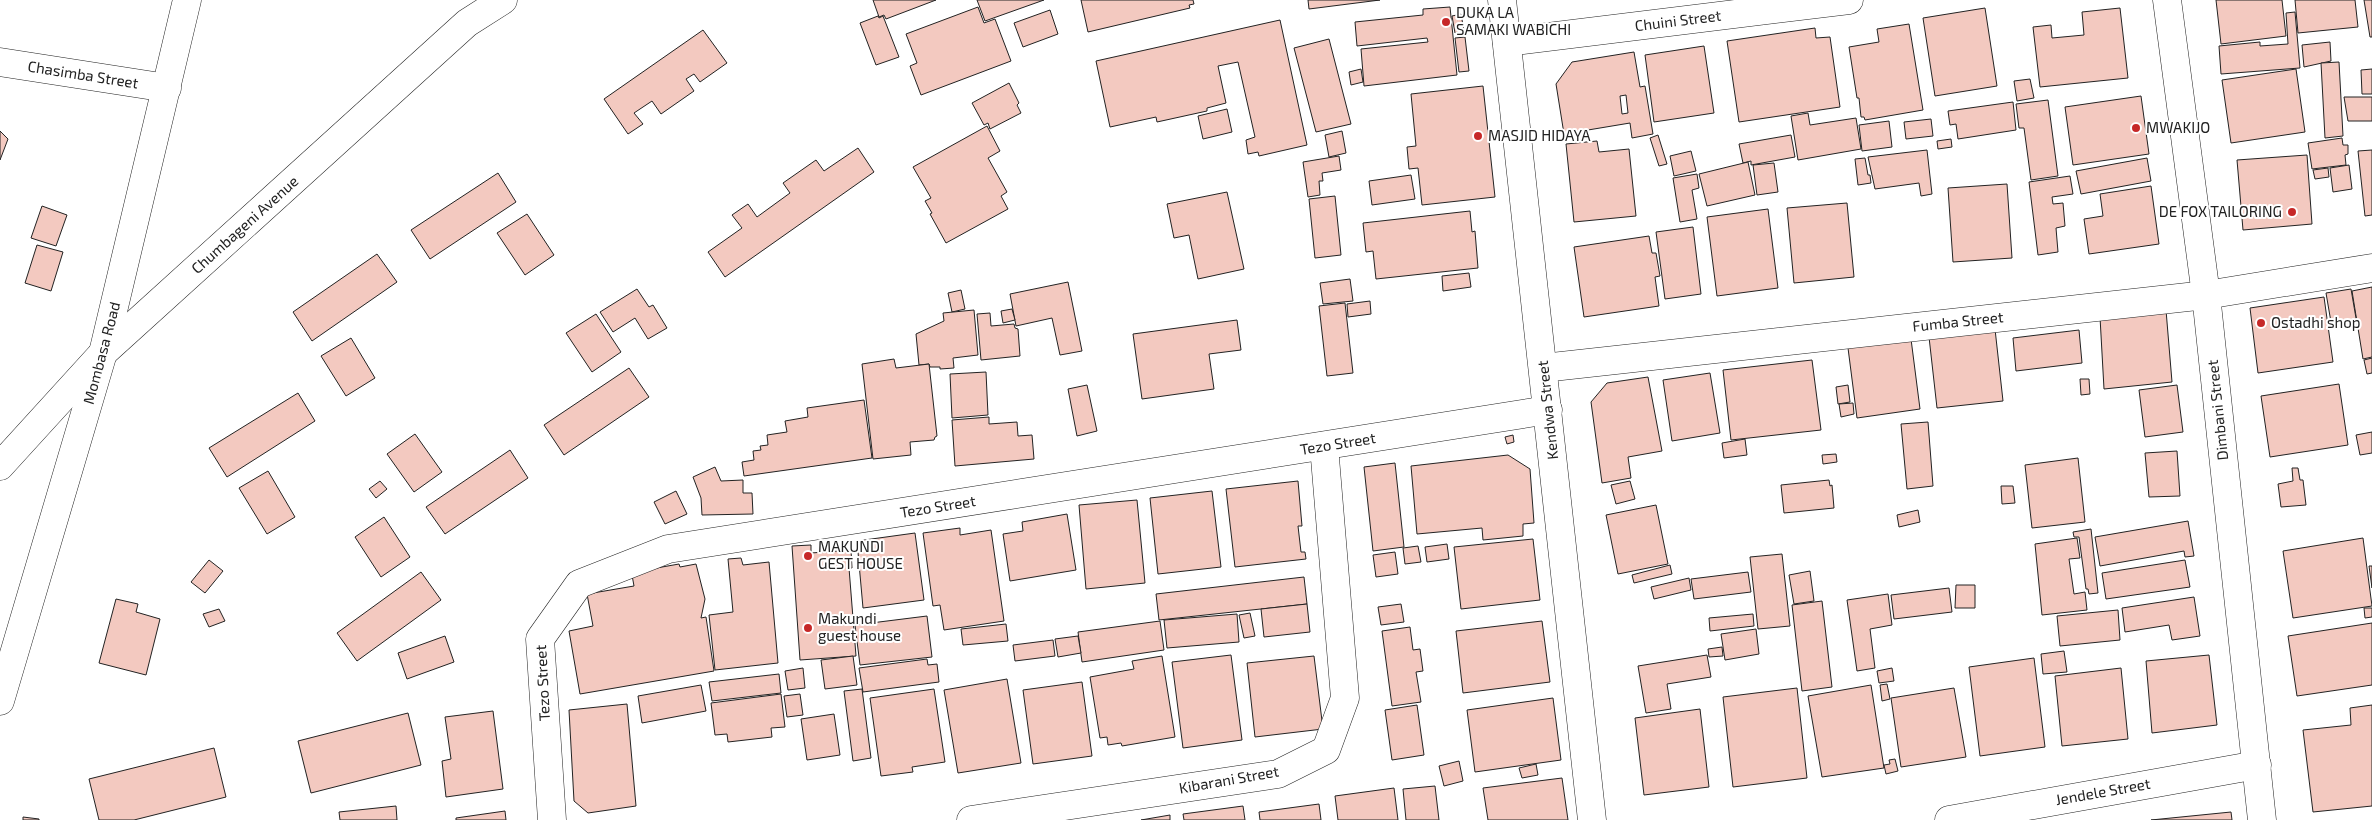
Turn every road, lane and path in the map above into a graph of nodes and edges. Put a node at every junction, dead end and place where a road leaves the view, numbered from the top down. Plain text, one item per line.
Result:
1 (187, 0) edge
2 (503, 0) edge
3 (1502, 0) edge
4 (1849, 0) edge
5 (2167, 0) edge
6 (1507, 42) junction
7 (0, 62) edge
8 (167, 88) junction
9 (2372, 268) edge
10 (2206, 295) junction
11 (103, 353) junction
12 (1543, 368) junction
13 (1548, 410) junction
14 (1324, 446) junction
15 (0, 466) edge
16 (0, 701) edge
17 (2256, 765) junction
18 (552, 820) edge
19 (971, 820) edge
20 (1592, 820) edge
21 (1949, 820) edge
22 (2262, 820) edge

1 - 8 main road, Mombasa Road
2 - 11 main road, Chumbageni Avenue
3 - 6 main road, Kendwa Street
4 - 6 main road, Chuini Street
5 - 10 main road, Dimbani Street
6 - 12 main road, Kendwa Street
7 - 8 main road, Chasimba Street
8 - 11 main road, Mombasa Road
9 - 10 main road, Fumba Street
10 - 12 main road, Fumba Street
10 - 17 main road, Dimbani Street
11 - 15 main road, Chumbageni Avenue
11 - 16 main road, Mombasa Road
12 - 13 main road, Kendwa Street
13 - 14 main road, Tezo Street
13 - 20 main road, Kendwa Street
14 - 18 main road, Tezo Street
14 - 19 main road, Kibarani Street
17 - 21 main road, Jendele Street
17 - 22 main road, Dimbani Street

